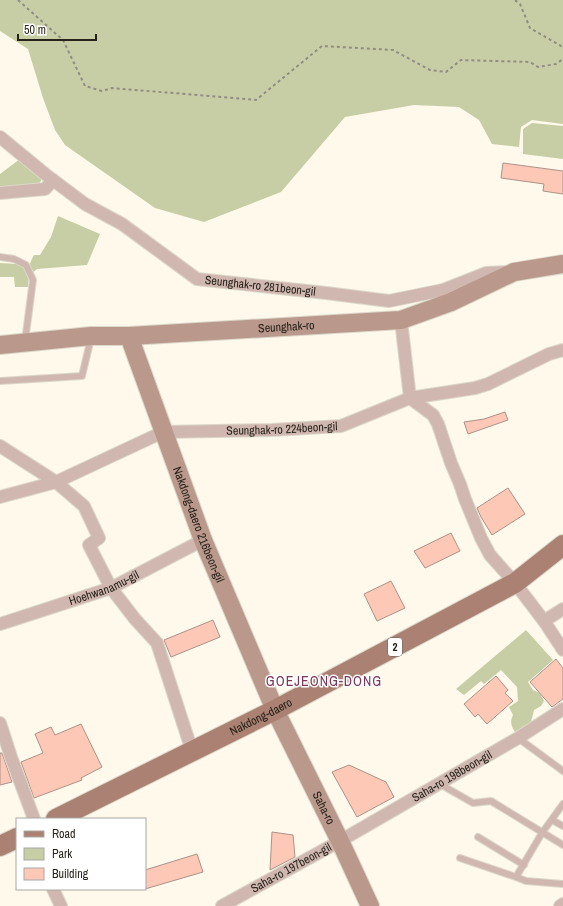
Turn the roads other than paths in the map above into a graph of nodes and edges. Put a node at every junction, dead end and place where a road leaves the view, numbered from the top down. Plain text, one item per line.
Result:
1 (0, 137) edge
2 (53, 180) junction
3 (0, 193) edge
4 (0, 258) edge
5 (563, 264) edge
6 (514, 272) junction
7 (401, 320) junction
8 (91, 336) junction
9 (129, 336) junction
10 (24, 343) junction
11 (0, 345) edge
12 (563, 350) edge
13 (0, 381) edge
14 (410, 398) junction
15 (163, 432) junction
16 (0, 446) edge
17 (56, 482) junction
18 (0, 497) edge
19 (203, 540) junction
20 (563, 545) edge
21 (515, 583) junction
22 (111, 588) junction
23 (563, 609) edge
24 (544, 621) junction
25 (0, 624) edge
26 (563, 650) edge
27 (563, 709) edge
28 (276, 710) junction
29 (0, 723) edge
30 (518, 738) junction
31 (3, 744) edge
32 (192, 751) junction
33 (563, 771) edge
34 (438, 783) junction
35 (563, 804) edge
36 (34, 818) edge
37 (58, 818) edge
38 (552, 820) junction
39 (563, 826) edge
40 (542, 833) junction
41 (478, 837) dead end
42 (16, 838) edge
43 (340, 841) junction
44 (563, 844) edge
45 (0, 846) edge
46 (460, 858) dead end
47 (524, 865) junction
48 (516, 877) junction
49 (563, 884) edge
50 (53, 890) edge
51 (563, 904) edge
52 (61, 906) edge
53 (222, 906) edge
54 (370, 906) edge
55 (560, 906) edge

1 - 2 street, Seunghak-ro 281beon-gil
2 - 3 street
2 - 6 street, Seunghak-ro 281beon-gil
4 - 10 lane
5 - 6 street, Seunghak-ro
6 - 7 street, Seunghak-ro
7 - 9 street, Seunghak-ro
7 - 14 street
8 - 9 street, Seunghak-ro
8 - 10 street, Seunghak-ro
8 - 13 lane
9 - 15 street, Nakdong-daero 216beon-gil
10 - 11 street, Seunghak-ro
12 - 14 street, Seunghak-ro 224beon-gil
14 - 15 street, Seunghak-ro 224beon-gil
14 - 21 street
15 - 17 street, Seunghak-ro 224beon-gil
15 - 19 street, Nakdong-daero 216beon-gil
16 - 17 street
17 - 18 street, Seunghak-ro 224beon-gil
17 - 22 street
19 - 22 street, Hoehwanamu-gil
19 - 28 street, Nakdong-daero 216beon-gil
20 - 21 main road, Nakdong-daero / 2
21 - 24 street
21 - 28 main road, Nakdong-daero / 2
22 - 25 street, Hoehwanamu-gil
22 - 32 street
23 - 24 street
24 - 26 street
27 - 30 street, Saha-ro 198beon-gil
28 - 32 main road, Nakdong-daero / 2
28 - 43 street, Saha-ro
29 - 31 street
30 - 33 lane
30 - 34 street, Saha-ro 198beon-gil
31 - 36 street
32 - 37 main road, Nakdong-daero / 2
34 - 40 lane
34 - 43 street, Saha-ro 198beon-gil
35 - 38 lane
38 - 39 lane
38 - 40 lane
40 - 44 lane
40 - 47 lane
41 - 47 lane
42 - 45 main road
43 - 53 street, Saha-ro 197beon-gil
43 - 54 street, Saha-ro
46 - 48 lane
47 - 48 lane
48 - 49 lane
50 - 52 street
51 - 55 street

